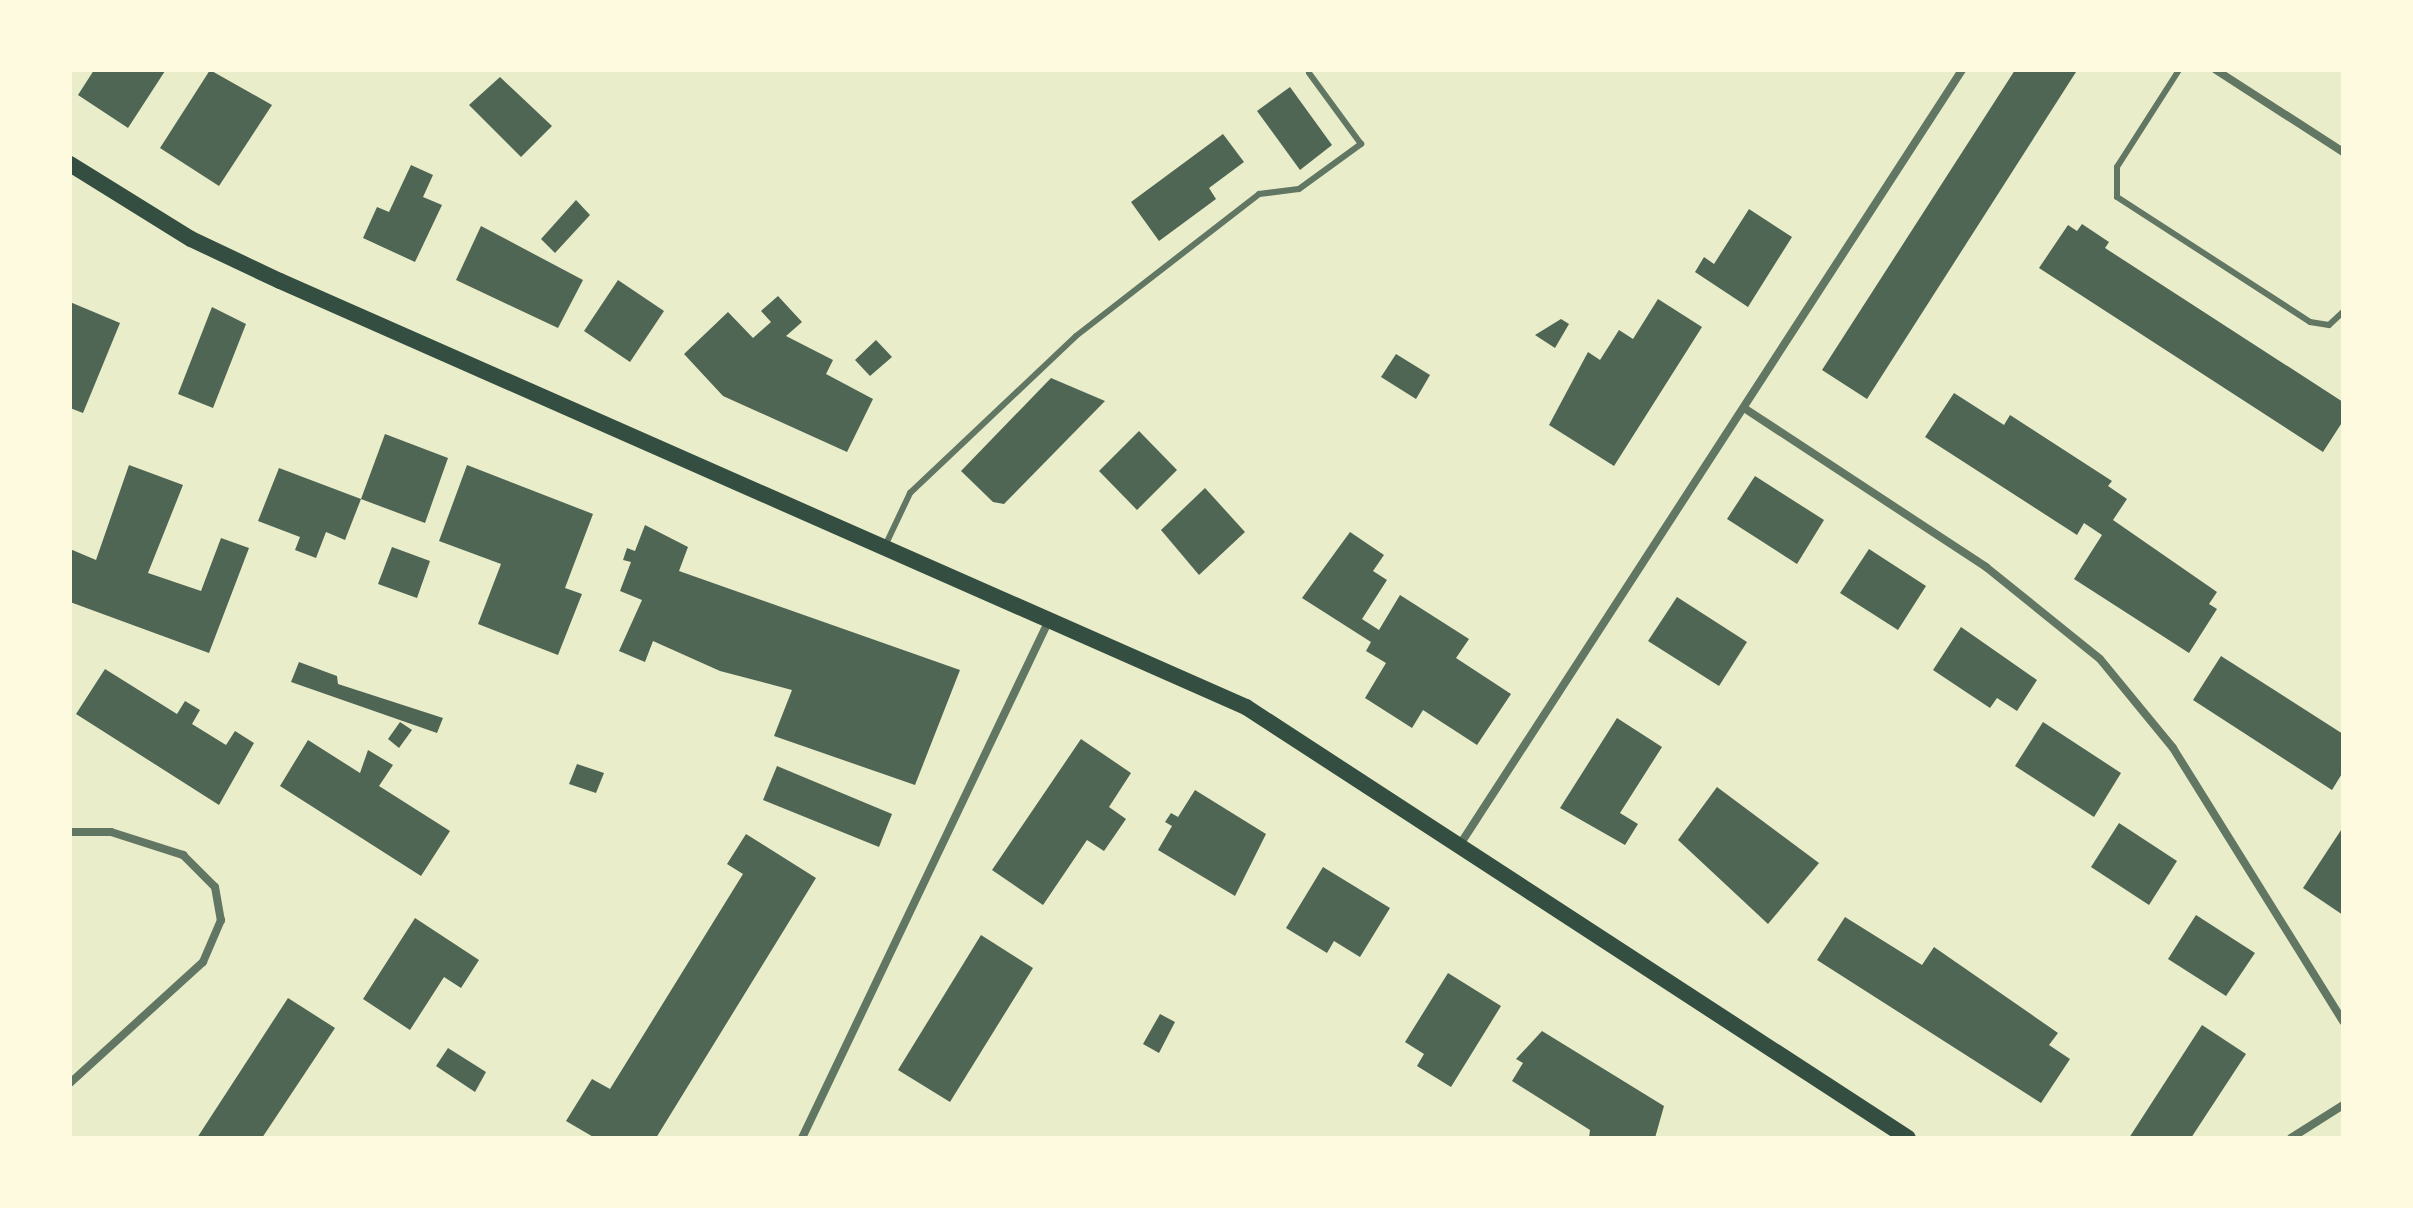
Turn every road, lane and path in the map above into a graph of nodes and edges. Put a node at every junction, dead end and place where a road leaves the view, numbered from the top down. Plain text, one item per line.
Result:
1 (1962, 70) edge
2 (2179, 70) edge
3 (2216, 70) edge
4 (1309, 73) dead end
5 (2343, 152) edge
6 (70, 164) edge
7 (2343, 312) edge
8 (1744, 408) junction
9 (885, 546) junction
10 (1050, 618) junction
11 (70, 832) edge
12 (1461, 843) junction
13 (2343, 1021) edge
14 (71, 1080) edge
15 (2343, 1105) edge
16 (802, 1138) edge
17 (1908, 1138) edge
18 (2291, 1138) edge

1 - 8 street
2 - 7 lane
3 - 5 street
4 - 9 lane
6 - 9 main road
8 - 12 street
8 - 13 street
9 - 10 main road
10 - 12 main road
10 - 16 street
11 - 14 street
12 - 17 main road
15 - 18 street

